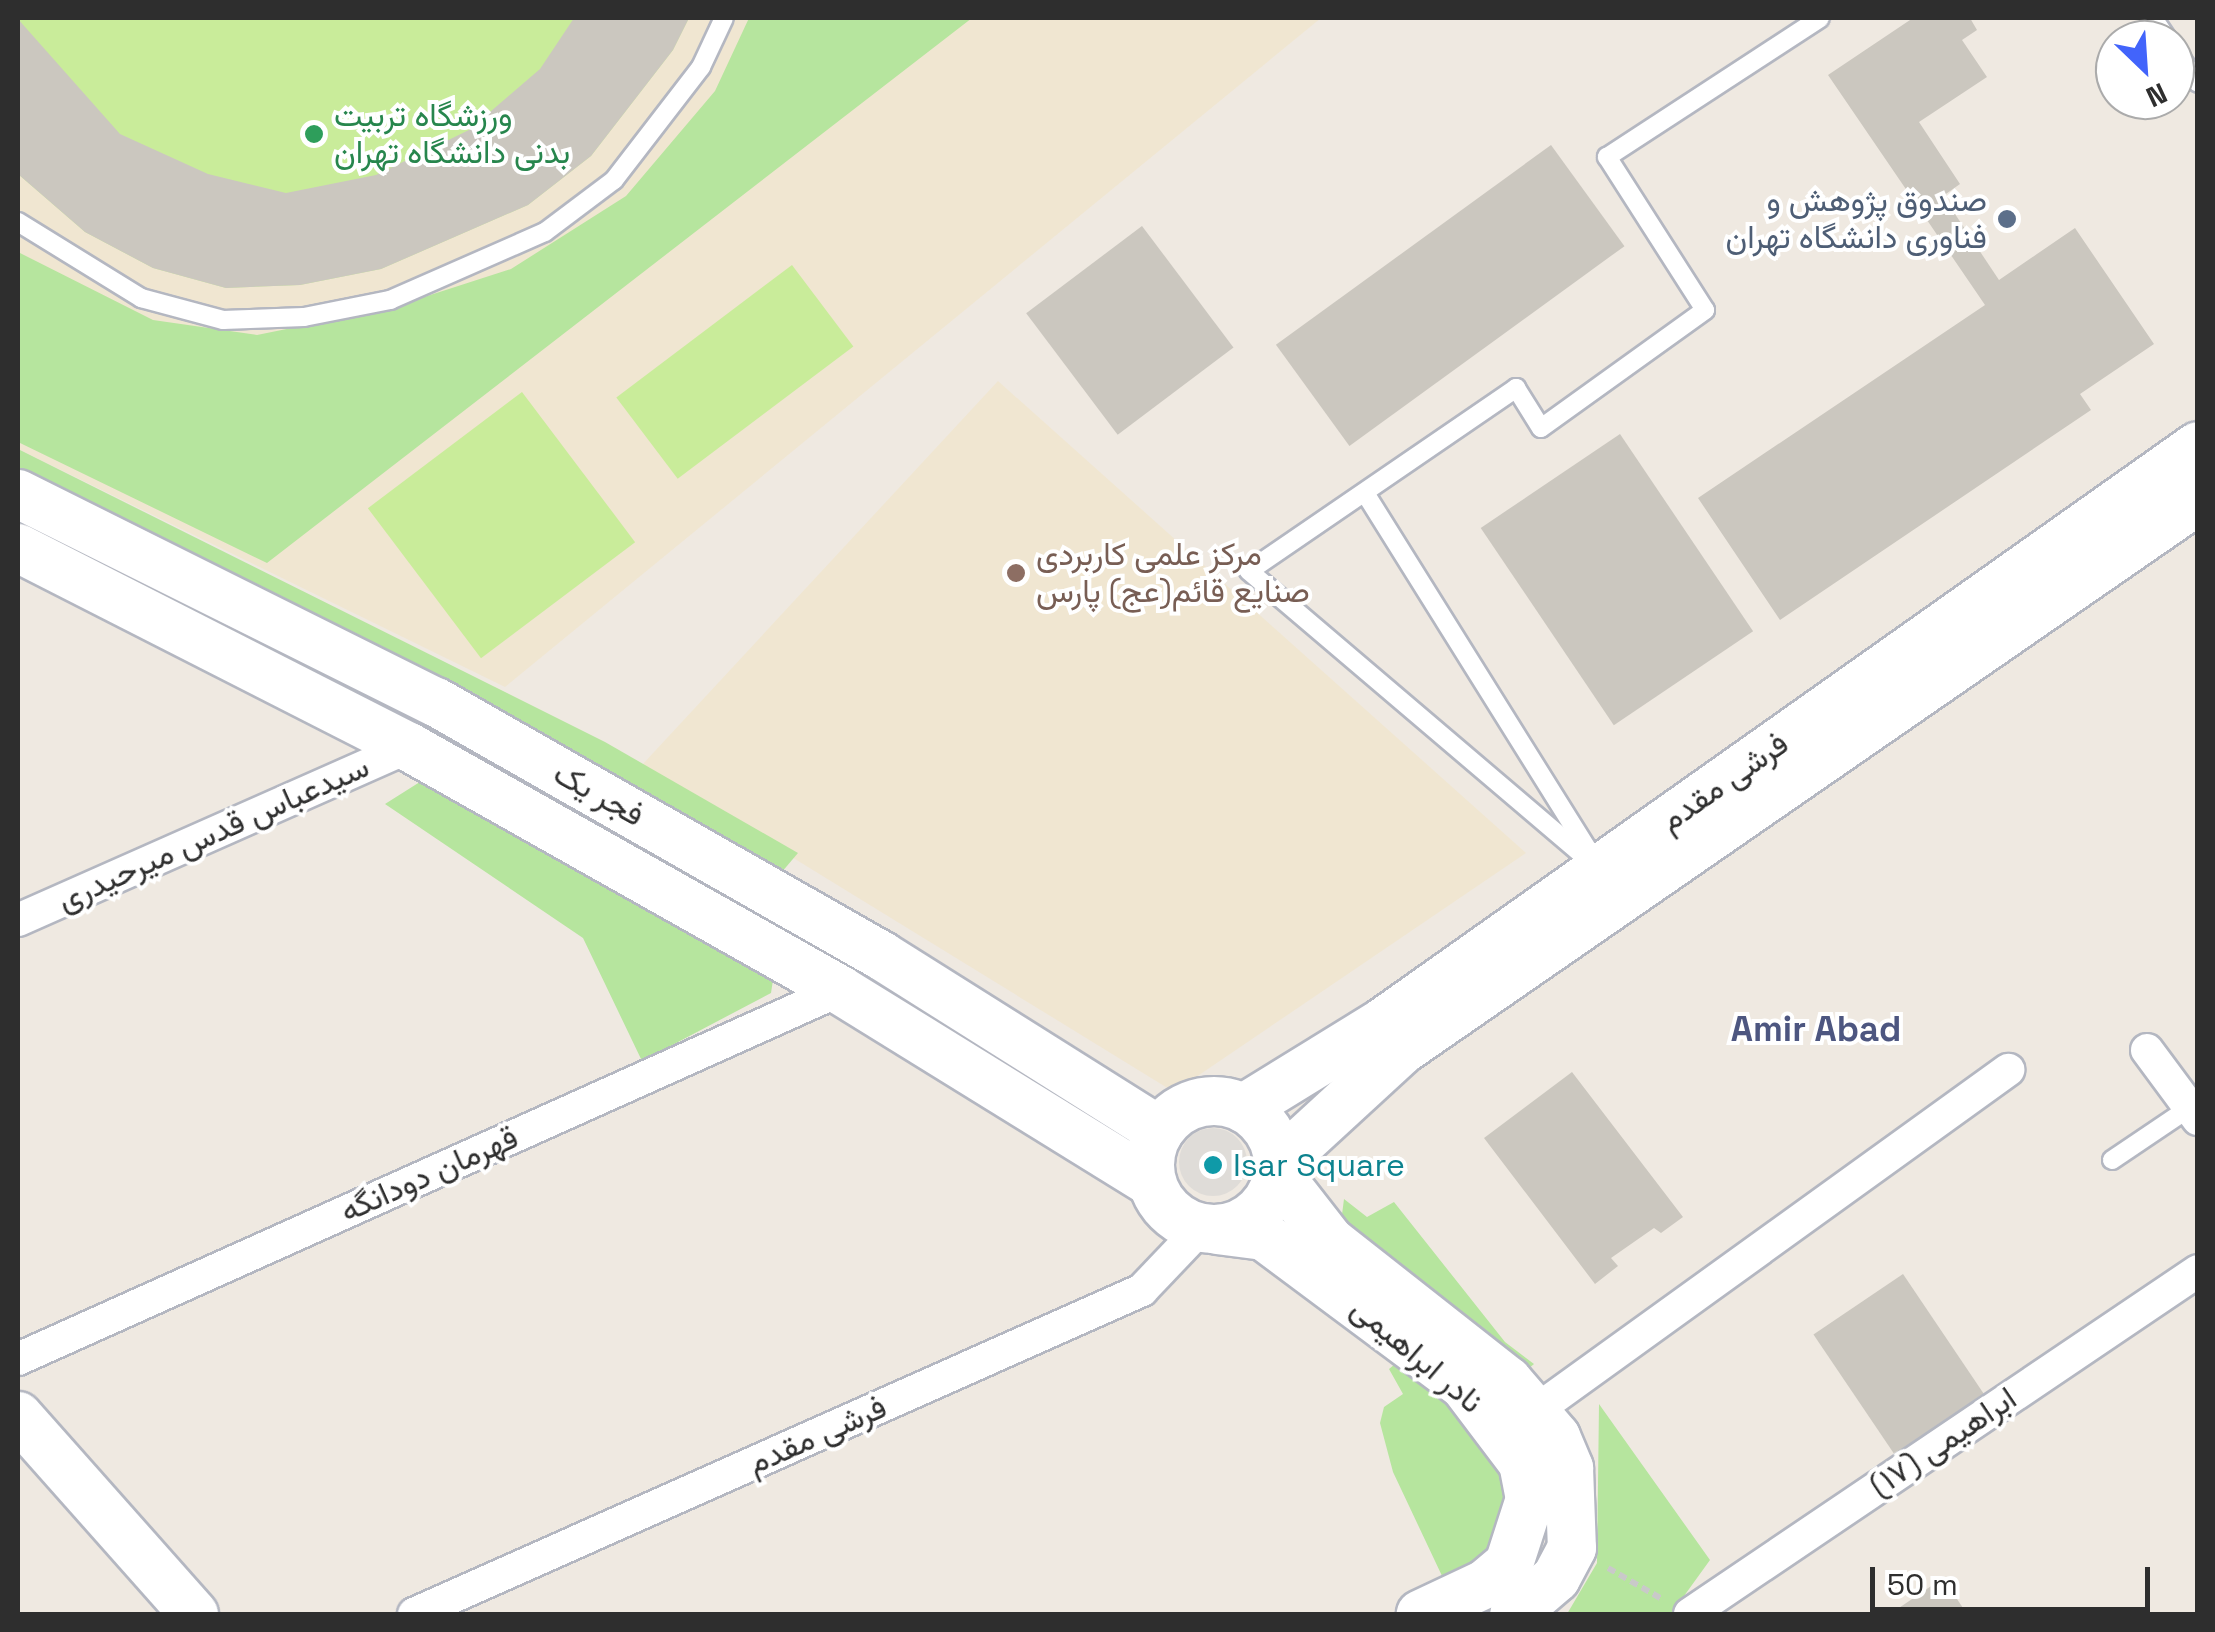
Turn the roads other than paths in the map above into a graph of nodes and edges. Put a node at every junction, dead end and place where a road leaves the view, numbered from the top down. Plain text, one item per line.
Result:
1 (724, 18) edge
2 (1820, 18) edge
3 (18, 222) edge
4 (2198, 446) edge
5 (1365, 493) junction
6 (18, 494) edge
7 (2198, 500) edge
8 (18, 548) edge
9 (436, 702) junction
10 (409, 747) junction
11 (1600, 869) junction
12 (18, 920) edge
13 (882, 956) junction
14 (840, 990) junction
15 (2147, 1050) dead end
16 (2008, 1070) dead end
17 (1244, 1108) junction
18 (2193, 1114) edge
19 (1160, 1131) junction
20 (2112, 1160) dead end
21 (1278, 1168) junction
22 (1152, 1183) junction
23 (1208, 1230) junction
24 (2198, 1271) edge
25 (18, 1359) edge
26 (1538, 1409) junction
27 (18, 1416) edge
28 (194, 1614) edge
29 (414, 1614) edge
30 (1421, 1614) edge
31 (1514, 1614) edge
32 (1690, 1614) edge

1 - 3 lane
2 - 5 lane
4 - 11 street, فرشی مقدم
5 - 11 lane
5 - 11 lane
6 - 9 street, فجر یک
7 - 21 street, فرشی مقدم
8 - 10 street, فجر یک
9 - 10 street
9 - 13 street, فجر یک
10 - 12 street, سیدعباس قدس میرحیدری
10 - 14 street, فجر یک
11 - 17 street, فرشی مقدم
13 - 14 street
13 - 19 street, فجر یک
14 - 22 street, فجر یک
14 - 25 street, قهرمان دودانگه
15 - 18 street
16 - 26 street
17 - 19 street
17 - 21 street
18 - 20 lane
19 - 22 street
21 - 23 street
21 - 26 street, نادر ابراهیمی
22 - 23 street
23 - 29 street, فرشی مقدم
23 - 30 street, نادر ابراهیمی
24 - 32 street, ابراهیمی (۱۷)
26 - 31 street, نادر ابراهیمی
27 - 28 street

